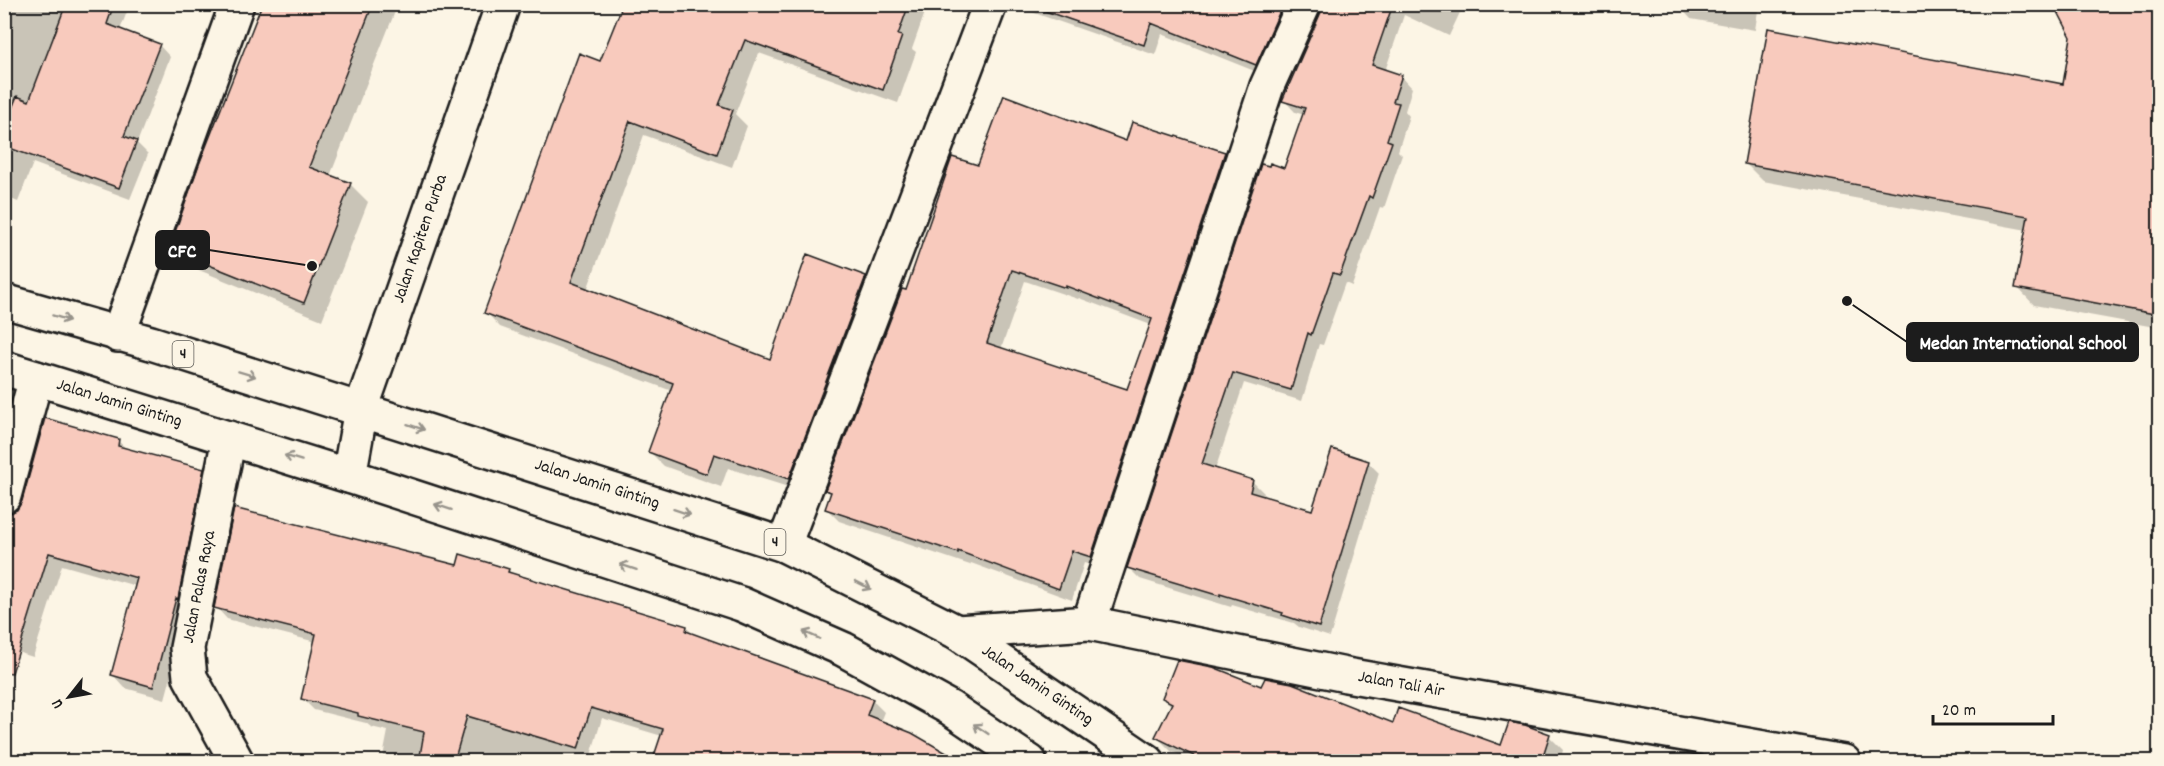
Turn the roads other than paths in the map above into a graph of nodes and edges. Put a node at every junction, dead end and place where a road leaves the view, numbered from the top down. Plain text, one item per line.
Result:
1 (237, 4) edge
2 (503, 4) edge
3 (990, 4) edge
4 (1304, 4) edge
5 (4, 301) edge
6 (118, 335) junction
7 (4, 368) edge
8 (36, 378) junction
9 (361, 410) junction
10 (229, 438) junction
11 (349, 476) junction
12 (4, 496) edge
13 (784, 545) junction
14 (1089, 623) junction
15 (957, 632) junction
16 (237, 762) edge
17 (1030, 762) edge
18 (1148, 762) edge
19 (1844, 762) edge

1 - 6 main road
2 - 9 main road, Jalan Kapiten Purba
3 - 13 main road
4 - 14 main road
5 -> 6 main road, Jalan Jamin Ginting / 4
6 -> 9 main road, Jalan Jamin Ginting / 4
7 - 8 main road, Jalan Jamin Ginting
8 - 10 main road, Jalan Jamin Ginting
8 - 12 main road
9 - 11 main road, Jalan Kapiten Purba
9 -> 13 main road, Jalan Jamin Ginting / 4
11 -> 10 main road, Jalan Jamin Ginting
10 - 16 main road, Jalan Palas Raya
17 -> 11 main road, Jalan Jamin Ginting
13 -> 15 main road, Jalan Jamin Ginting / 4
14 - 15 main road, Jalan Tali Air
14 - 19 main road, Jalan Tali Air
15 - 18 main road, Jalan Jamin Ginting / 4

